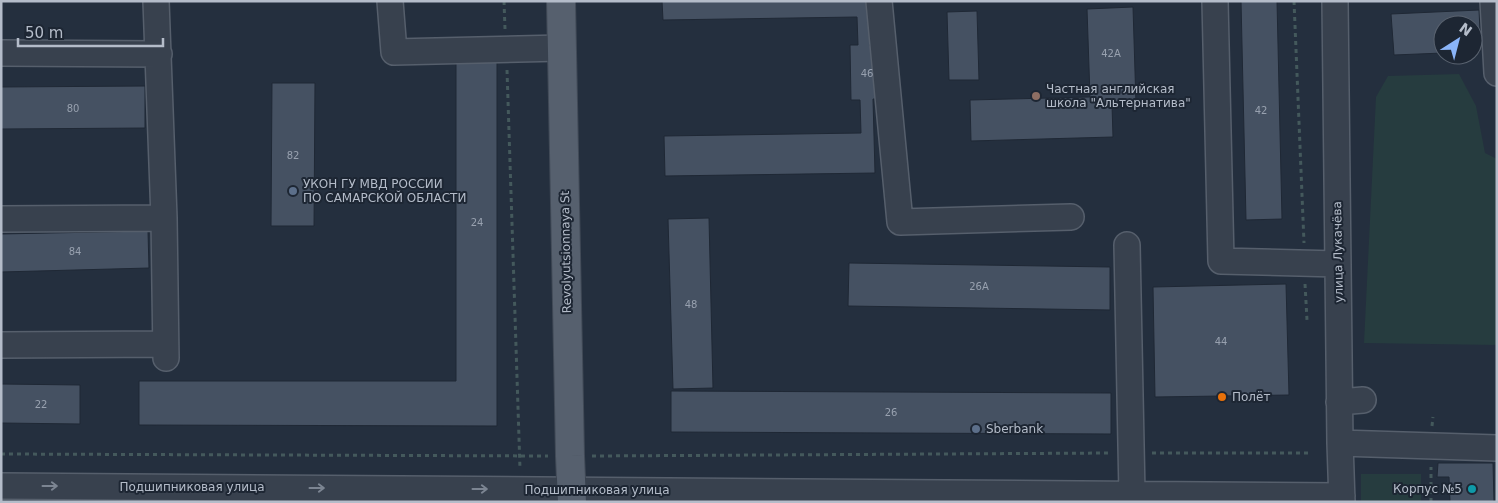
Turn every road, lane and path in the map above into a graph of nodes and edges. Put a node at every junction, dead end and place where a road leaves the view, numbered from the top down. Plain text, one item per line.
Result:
1 (156, 1) edge
2 (390, 1) edge
3 (504, 1) edge
4 (561, 1) edge
5 (879, 1) edge
6 (1215, 1) edge
7 (1294, 1) edge
8 (1335, 1) edge
9 (1493, 1) edge
10 (562, 48) junction
11 (506, 49) junction
12 (1, 53) edge
13 (159, 54) junction
14 (1497, 74) edge
15 (1071, 217) dead end
16 (164, 218) junction
17 (1, 219) edge
18 (1127, 245) dead end
19 (1305, 263) junction
20 (1338, 264) junction
21 (1307, 320) dead end
22 (1, 345) edge
23 (1340, 443) junction
24 (1497, 448) edge
25 (1131, 453) junction
26 (1311, 453) dead end
27 (1, 454) edge
28 (520, 456) junction
29 (570, 456) junction
30 (1, 486) edge
31 (520, 490) junction
32 (1132, 494) junction
33 (289, 495) edge
34 (572, 496) edge
35 (898, 497) edge
36 (1214, 498) edge
37 (1342, 499) edge

1 - 13 street
2 - 11 street
3 - 11 path
4 - 10 main road, Revolyutsionnaya St
5 - 15 street
6 - 19 street
7 - 19 path
8 - 20 street, улица Лукачёва
9 - 14 street
10 - 11 street
10 - 29 main road, Revolyutsionnaya St
11 - 28 path
12 - 13 street
13 - 16 street
16 - 17 street
16 - 22 street
18 - 25 street
19 - 20 street
19 - 21 path
20 - 23 street, улица Лукачёва
23 - 24 street
23 - 37 street, улица Лукачёва
25 - 26 path
25 - 29 path
25 - 32 street
27 - 28 path
28 - 29 path
28 - 31 path
29 - 34 main road, Revolyutsionnaya St
30 -> 33 street, Подшипниковая улица
33 -> 31 street, Подшипниковая улица
31 - 34 street, Подшипниковая улица
32 - 35 street, Подшипниковая улица
32 - 36 street, Подшипниковая улица
34 - 35 street, Подшипниковая улица
36 - 37 street, Подшипниковая улица

